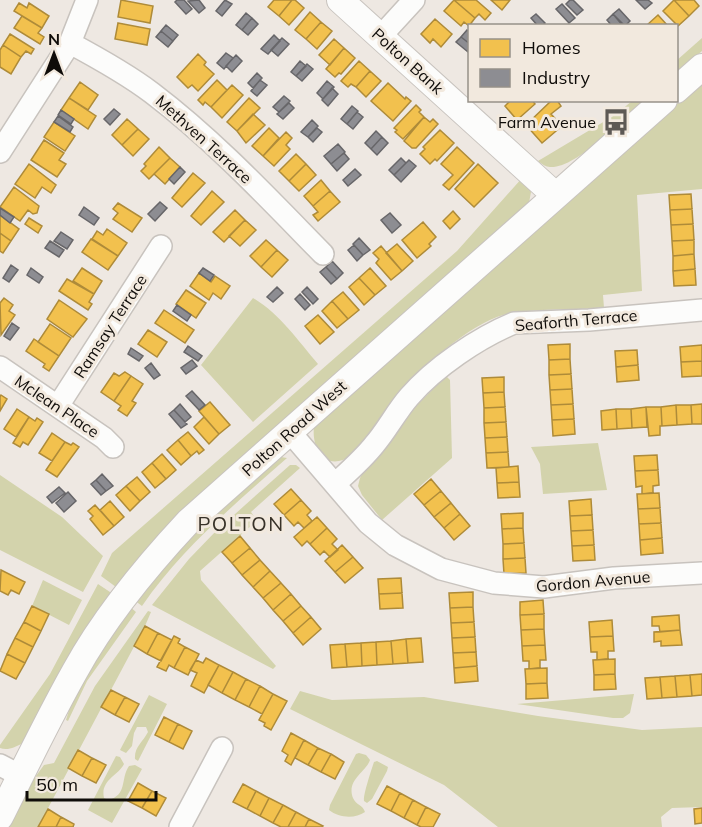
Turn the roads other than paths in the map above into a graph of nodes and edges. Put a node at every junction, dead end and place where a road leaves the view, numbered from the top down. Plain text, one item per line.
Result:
1 (87, 0) edge
2 (340, 0) edge
3 (414, 0) edge
4 (381, 36) junction
5 (70, 43) junction
6 (702, 67) edge
7 (678, 88) edge
8 (662, 102) edge
9 (0, 152) edge
10 (555, 195) junction
11 (161, 246) dead end
12 (322, 254) dead end
13 (702, 310) edge
14 (0, 367) edge
15 (58, 406) junction
16 (290, 432) junction
17 (113, 447) dead end
18 (335, 484) junction
19 (702, 573) edge
20 (222, 748) dead end
21 (10, 770) edge
22 (0, 817) edge
23 (180, 827) edge

1 - 5 street
2 - 4 street, Polton Bank
3 - 4 street
4 - 10 street, Polton Bank
5 - 9 street
5 - 12 street, Methven Terrace
6 - 7 street
8 - 10 street, Polton Road West
10 - 16 street, Polton Road West
11 - 15 street, Ramsay Terrace
13 - 18 street, Seaforth Terrace
14 - 15 street, Mclean Place
15 - 17 street, Mclean Place
16 - 18 street, Gordon Avenue
16 - 21 street, Polton Road West
18 - 19 street, Gordon Avenue
20 - 23 street
21 - 22 street, Polton Road West

